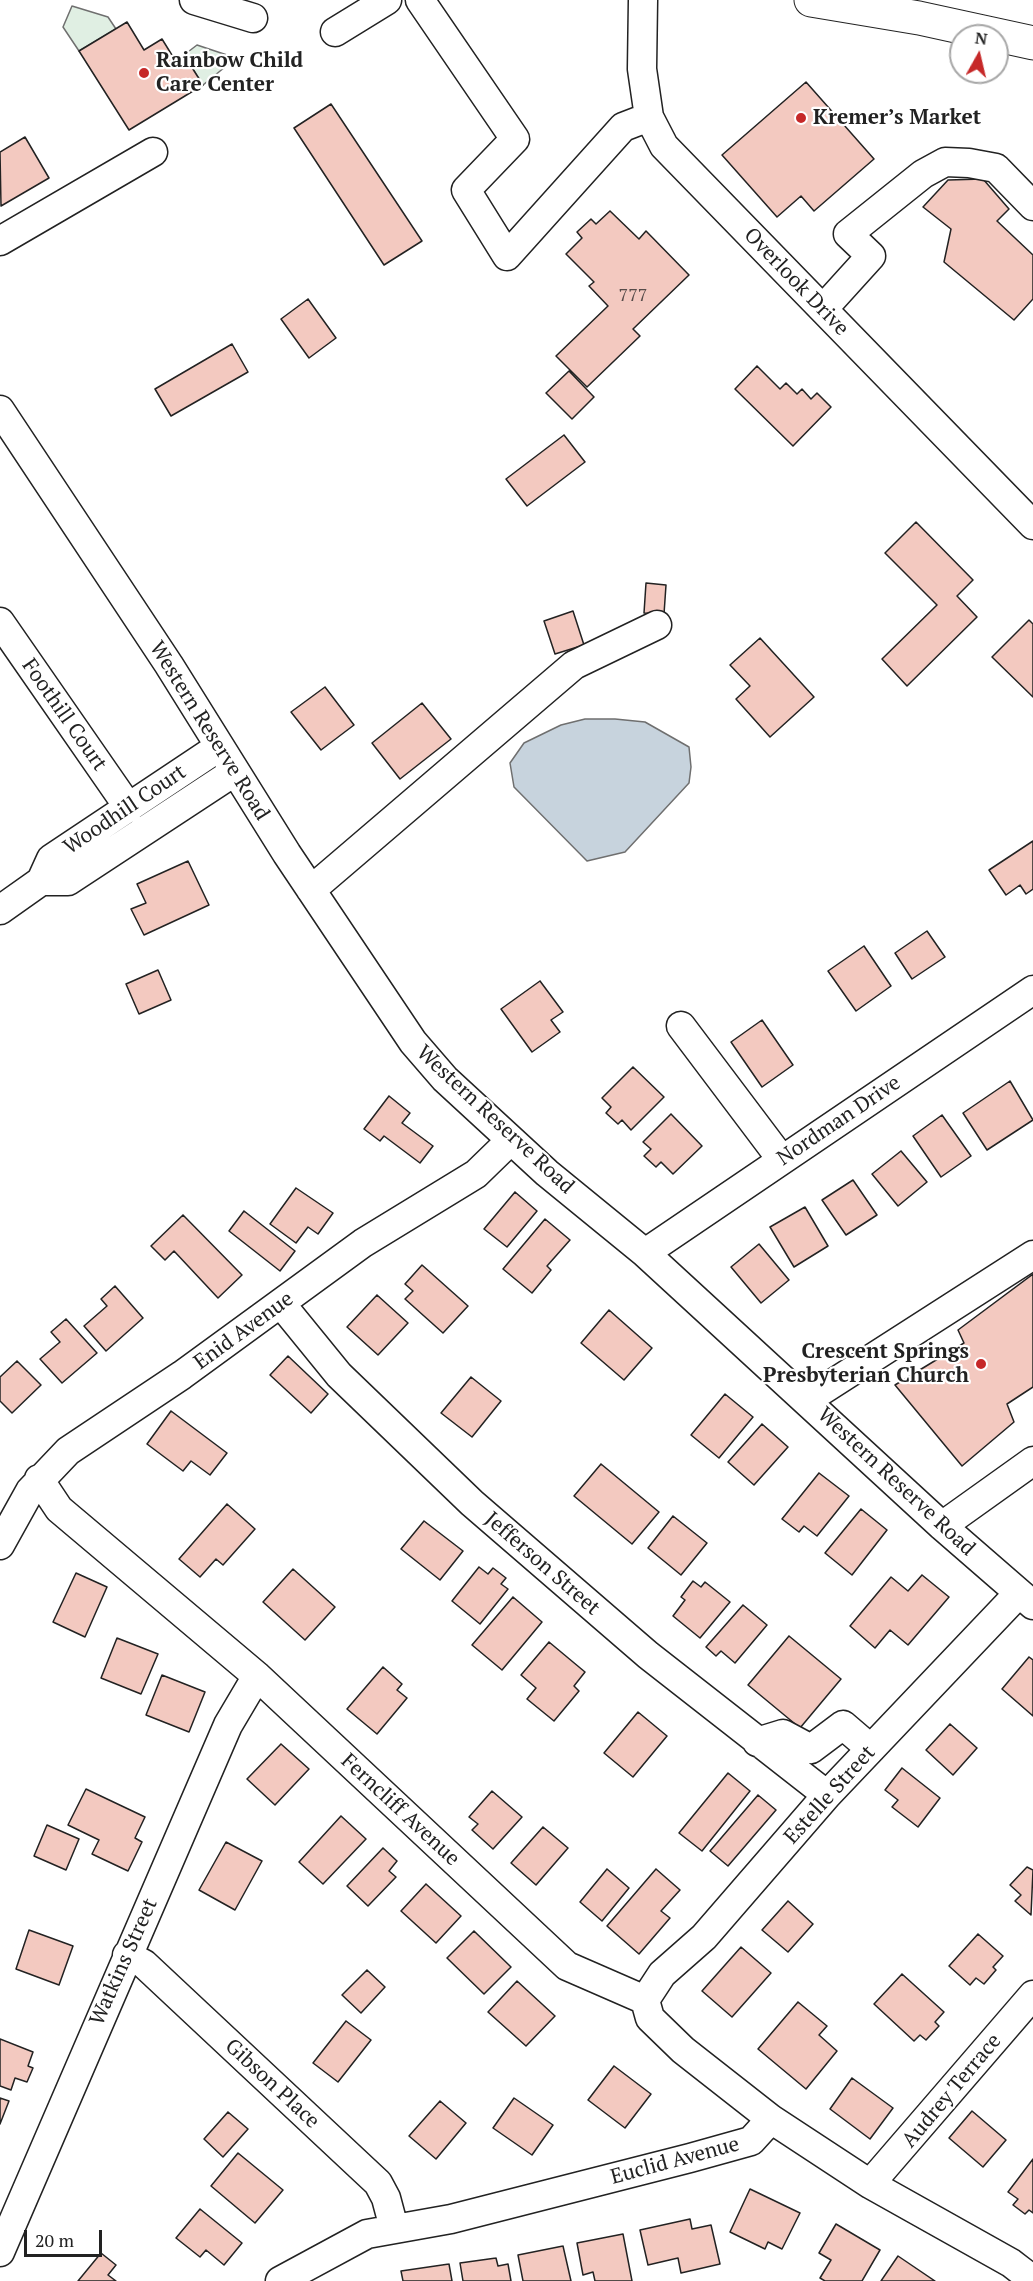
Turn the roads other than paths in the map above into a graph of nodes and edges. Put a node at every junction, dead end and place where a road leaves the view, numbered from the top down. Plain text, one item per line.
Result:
1 (194, 0) edge
2 (387, 0) edge
3 (420, 0) edge
4 (644, 0) edge
5 (811, 0) edge
6 (253, 18) dead end
7 (335, 32) dead end
8 (1033, 43) edge
9 (649, 117) junction
10 (153, 152) dead end
11 (1033, 206) edge
12 (0, 241) edge
13 (823, 309) junction
14 (0, 410) edge
15 (1033, 525) edge
16 (0, 622) edge
17 (657, 625) dead end
18 (219, 747) junction
19 (234, 772) junction
20 (129, 808) junction
21 (41, 881) junction
22 (311, 890) junction
23 (0, 910) edge
24 (1033, 990) edge
25 (681, 1026) dead end
26 (511, 1140) junction
27 (782, 1160) junction
28 (645, 1253) junction
29 (1033, 1255) edge
30 (282, 1305) junction
31 (807, 1400) junction
32 (1033, 1461) edge
33 (39, 1479) junction
34 (942, 1526) junction
35 (0, 1545) edge
36 (1026, 1599) edge
37 (257, 1676) junction
38 (757, 1742) junction
39 (871, 1749) junction
40 (827, 1795) junction
41 (127, 1955) junction
42 (1033, 1995) edge
43 (645, 2000) junction
44 (771, 2119) junction
45 (870, 2184) junction
46 (394, 2228) junction
47 (0, 2252) edge
48 (1033, 2280) edge
49 (280, 2281) edge

1 - 6 street
2 - 7 street
3 - 9 street
4 - 9 street, Overlook Drive
5 - 8 main road
9 - 13 street, Overlook Drive
10 - 12 street
11 - 13 street
13 - 15 street, Overlook Drive
14 - 18 street, Western Reserve Road
16 - 20 street, Foothill Court
17 - 22 street
18 - 19 street, Western Reserve Road
18 - 20 street, Woodhill Court
19 - 21 street, Woodhill Court
19 - 22 street, Western Reserve Road
20 - 21 street, Woodhill Court
21 - 23 street, Woodhill Court
22 - 26 street, Western Reserve Road
24 - 27 street, Nordman Drive
25 - 27 street
26 - 28 street, Western Reserve Road
26 - 30 street, Enid Avenue
27 - 28 street, Nordman Drive
28 - 31 street, Western Reserve Road
29 - 31 street
30 - 33 street, Enid Avenue
30 - 38 street, Jefferson Street
31 - 34 street, Western Reserve Road
32 - 34 street
33 - 35 street, Enid Avenue
33 - 37 street, Ferncliff Avenue
34 - 36 street, Western Reserve Road
36 - 39 street, Estelle Street
37 - 41 street, Watkins Street
37 - 43 street, Ferncliff Avenue
38 - 39 street
38 - 40 street, Jefferson Street
39 - 40 street, Estelle Street
40 - 43 street, Estelle Street
41 - 46 street, Gibson Place
41 - 47 street, Watkins Street
42 - 45 street, Audrey Terrace
43 - 44 street
44 - 45 street
44 - 46 street, Euclid Avenue
45 - 48 street
46 - 49 street, Euclid Avenue

